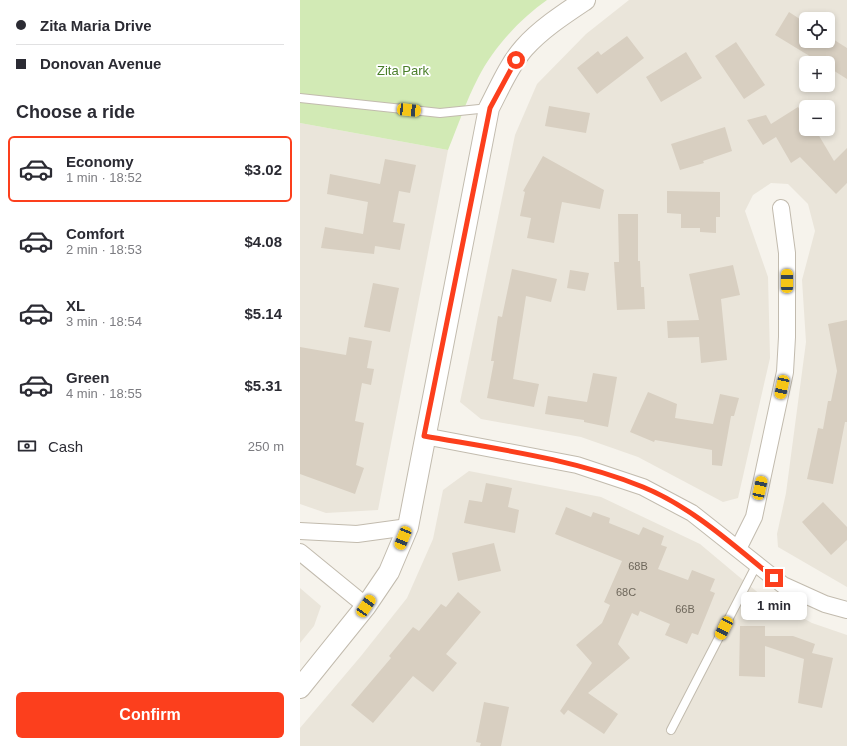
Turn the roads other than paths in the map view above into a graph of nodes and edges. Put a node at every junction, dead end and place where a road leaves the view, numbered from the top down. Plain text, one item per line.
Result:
1 (585, 0) edge
2 (300, 98) edge
3 (490, 108) junction
4 (780, 208) dead end
5 (424, 436) junction
6 (408, 527) junction
7 (300, 530) edge
8 (738, 549) junction
9 (300, 552) edge
10 (757, 564) junction
11 (366, 606) junction
12 (847, 610) edge
13 (300, 688) edge
14 (671, 730) dead end

1 - 3 street
2 - 3 lane
3 - 5 street
4 - 8 street
5 - 6 street
5 - 8 street
6 - 7 street
6 - 11 street
8 - 10 street
9 - 11 street
10 - 12 street
10 - 14 lane
11 - 13 street

